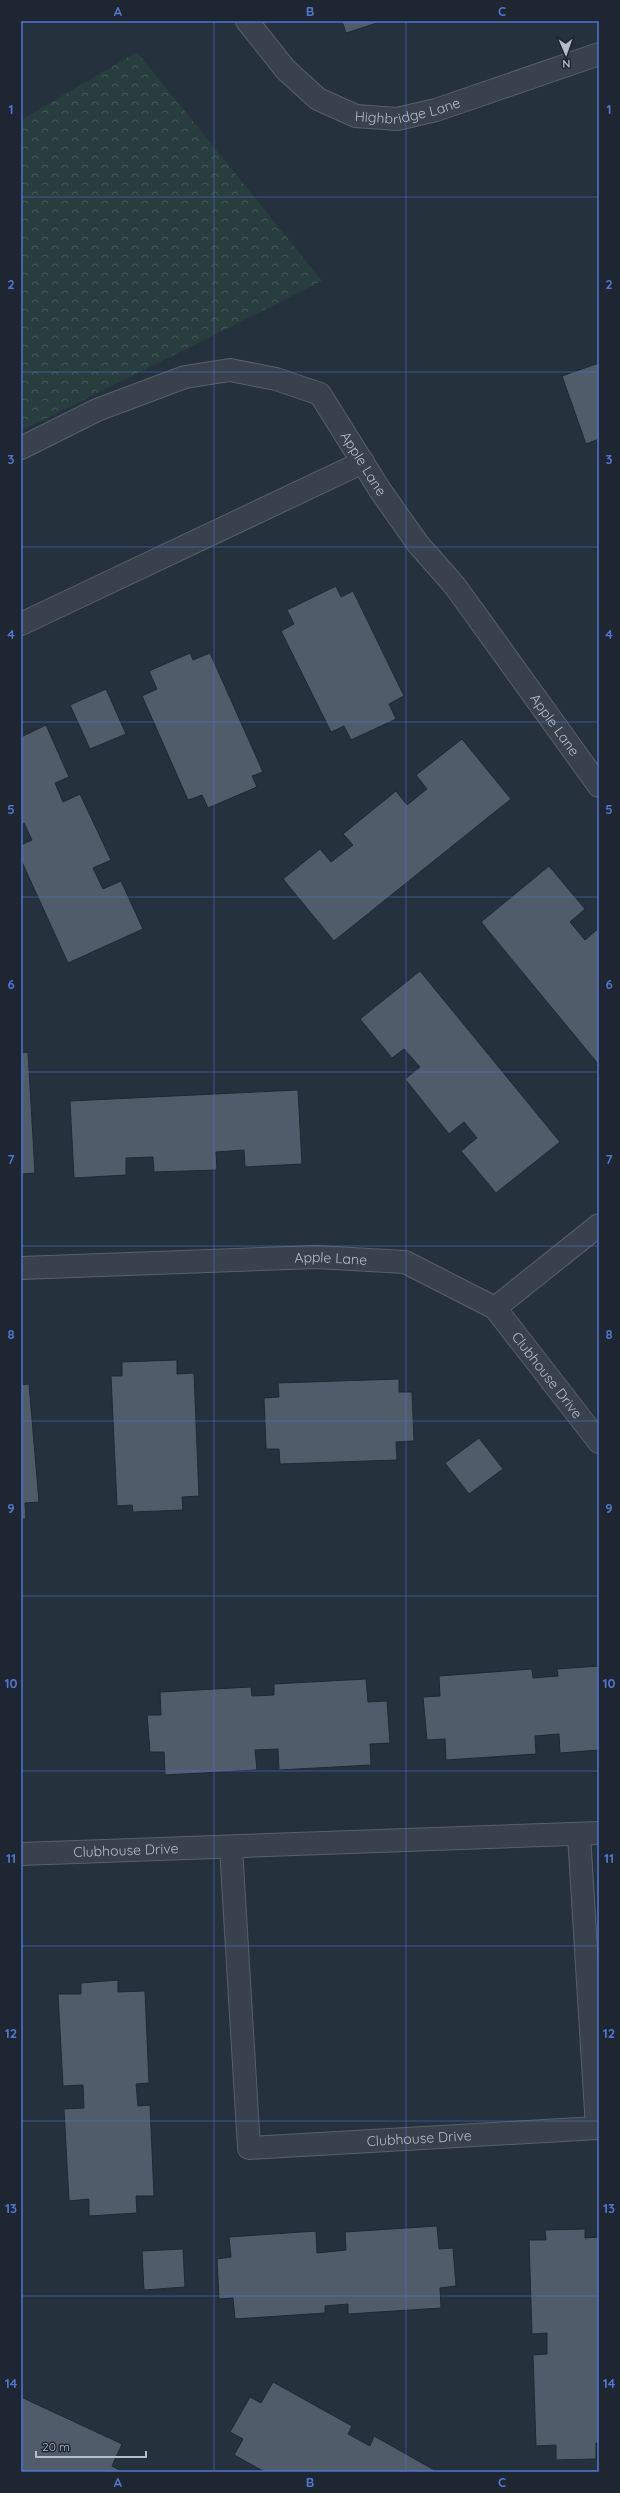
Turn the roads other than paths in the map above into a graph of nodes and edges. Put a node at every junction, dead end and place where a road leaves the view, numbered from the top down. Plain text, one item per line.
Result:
1 (247, 21) edge
2 (599, 54) edge
3 (21, 448) edge
4 (363, 462) junction
5 (21, 624) edge
6 (599, 786) edge
7 (599, 1225) edge
8 (21, 1268) edge
9 (495, 1308) junction
10 (599, 1442) edge
11 (589, 1834) edge
12 (231, 1848) junction
13 (21, 1854) edge

1 - 2 street, Highbridge Lane
3 - 4 street, Apple Lane
4 - 5 street
4 - 6 street, Apple Lane
7 - 9 street
8 - 9 street, Apple Lane
9 - 10 street, Clubhouse Drive
11 - 12 street, Clubhouse Drive
11 - 12 street, Clubhouse Drive
12 - 13 street, Clubhouse Drive

